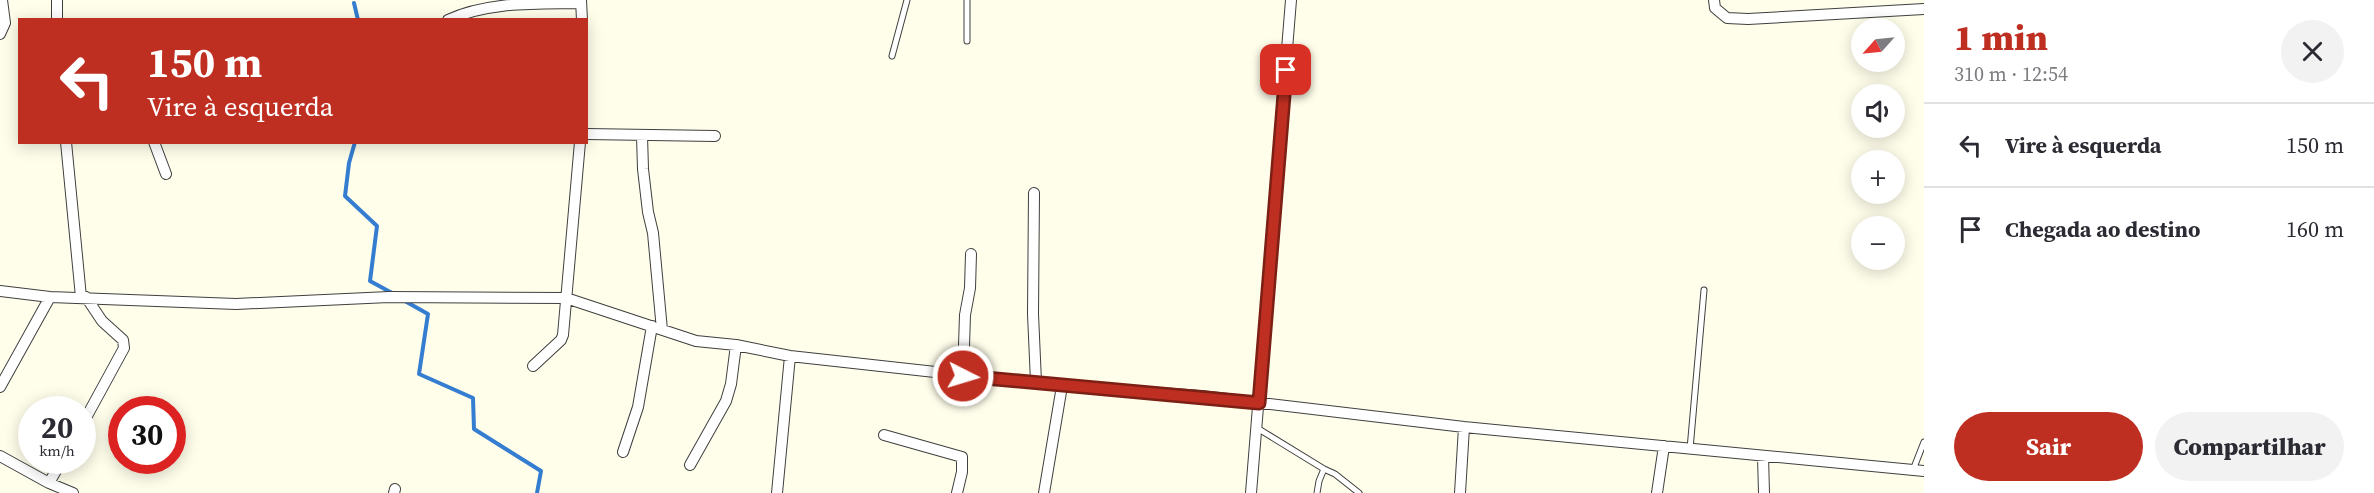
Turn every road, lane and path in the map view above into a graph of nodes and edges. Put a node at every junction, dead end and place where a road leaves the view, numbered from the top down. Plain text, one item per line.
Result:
1 (2, 0) edge
2 (57, 0) edge
3 (907, 0) edge
4 (967, 0) edge
5 (1291, 0) edge
6 (1714, 0) edge
7 (581, 2) edge
8 (1924, 9) edge
9 (57, 18) edge
10 (454, 18) edge
11 (582, 18) edge
12 (0, 34) edge
13 (967, 41) dead end
14 (892, 56) dead end
15 (588, 134) edge
16 (642, 136) junction
17 (715, 136) dead end
18 (66, 144) edge
19 (155, 144) edge
20 (580, 144) edge
21 (166, 174) dead end
22 (1034, 193) dead end
23 (971, 254) dead end
24 (1704, 290) dead end
25 (0, 291) edge
26 (50, 297) junction
27 (84, 297) junction
28 (566, 298) junction
29 (657, 328) junction
30 (736, 345) junction
31 (790, 356) junction
32 (533, 366) dead end
33 (963, 376) junction
34 (1036, 382) junction
35 (1062, 386) junction
36 (0, 387) edge
37 (96, 399) edge
38 (1259, 403) junction
39 (1464, 427) junction
40 (1257, 428) junction
41 (884, 435) dead end
42 (1924, 442) edge
43 (1664, 446) junction
44 (1690, 449) junction
45 (623, 452) dead end
46 (0, 456) edge
47 (1763, 456) junction
48 (690, 465) dead end
49 (1324, 469) junction
50 (1919, 470) edge
51 (54, 474) edge
52 (49, 483) junction
53 (72, 493) edge
54 (777, 493) edge
55 (957, 493) edge
56 (1044, 493) edge
57 (1251, 493) edge
58 (1317, 493) edge
59 (1359, 493) edge
60 (1460, 493) edge
61 (1657, 493) edge
62 (1764, 493) edge

1 - 12 street
2 - 9 street
3 - 14 lane
4 - 13 lane
5 - 38 street
6 - 8 street
7 - 10 street
7 - 11 street
15 - 16 street
16 - 17 street
16 - 29 street
18 - 27 street
19 - 21 street
20 - 28 street
22 - 34 street
23 - 33 street
24 - 44 lane
25 - 26 street
26 - 27 street
26 - 36 street
27 - 28 street
27 - 37 street
28 - 29 street
28 - 32 street
29 - 30 street
29 - 45 street
30 - 31 street
30 - 48 street
31 - 33 street
31 - 54 street
33 - 34 street
34 - 35 street
35 - 38 street
35 - 56 street
38 - 39 street
38 - 40 street
39 - 43 street
39 - 60 street
40 - 49 lane
40 - 57 street
41 - 55 street
42 - 50 lane
43 - 44 street
43 - 61 street
44 - 47 street
46 - 52 street
47 - 50 street
47 - 62 street
49 - 58 lane
49 - 59 lane
51 - 52 street
52 - 53 street

